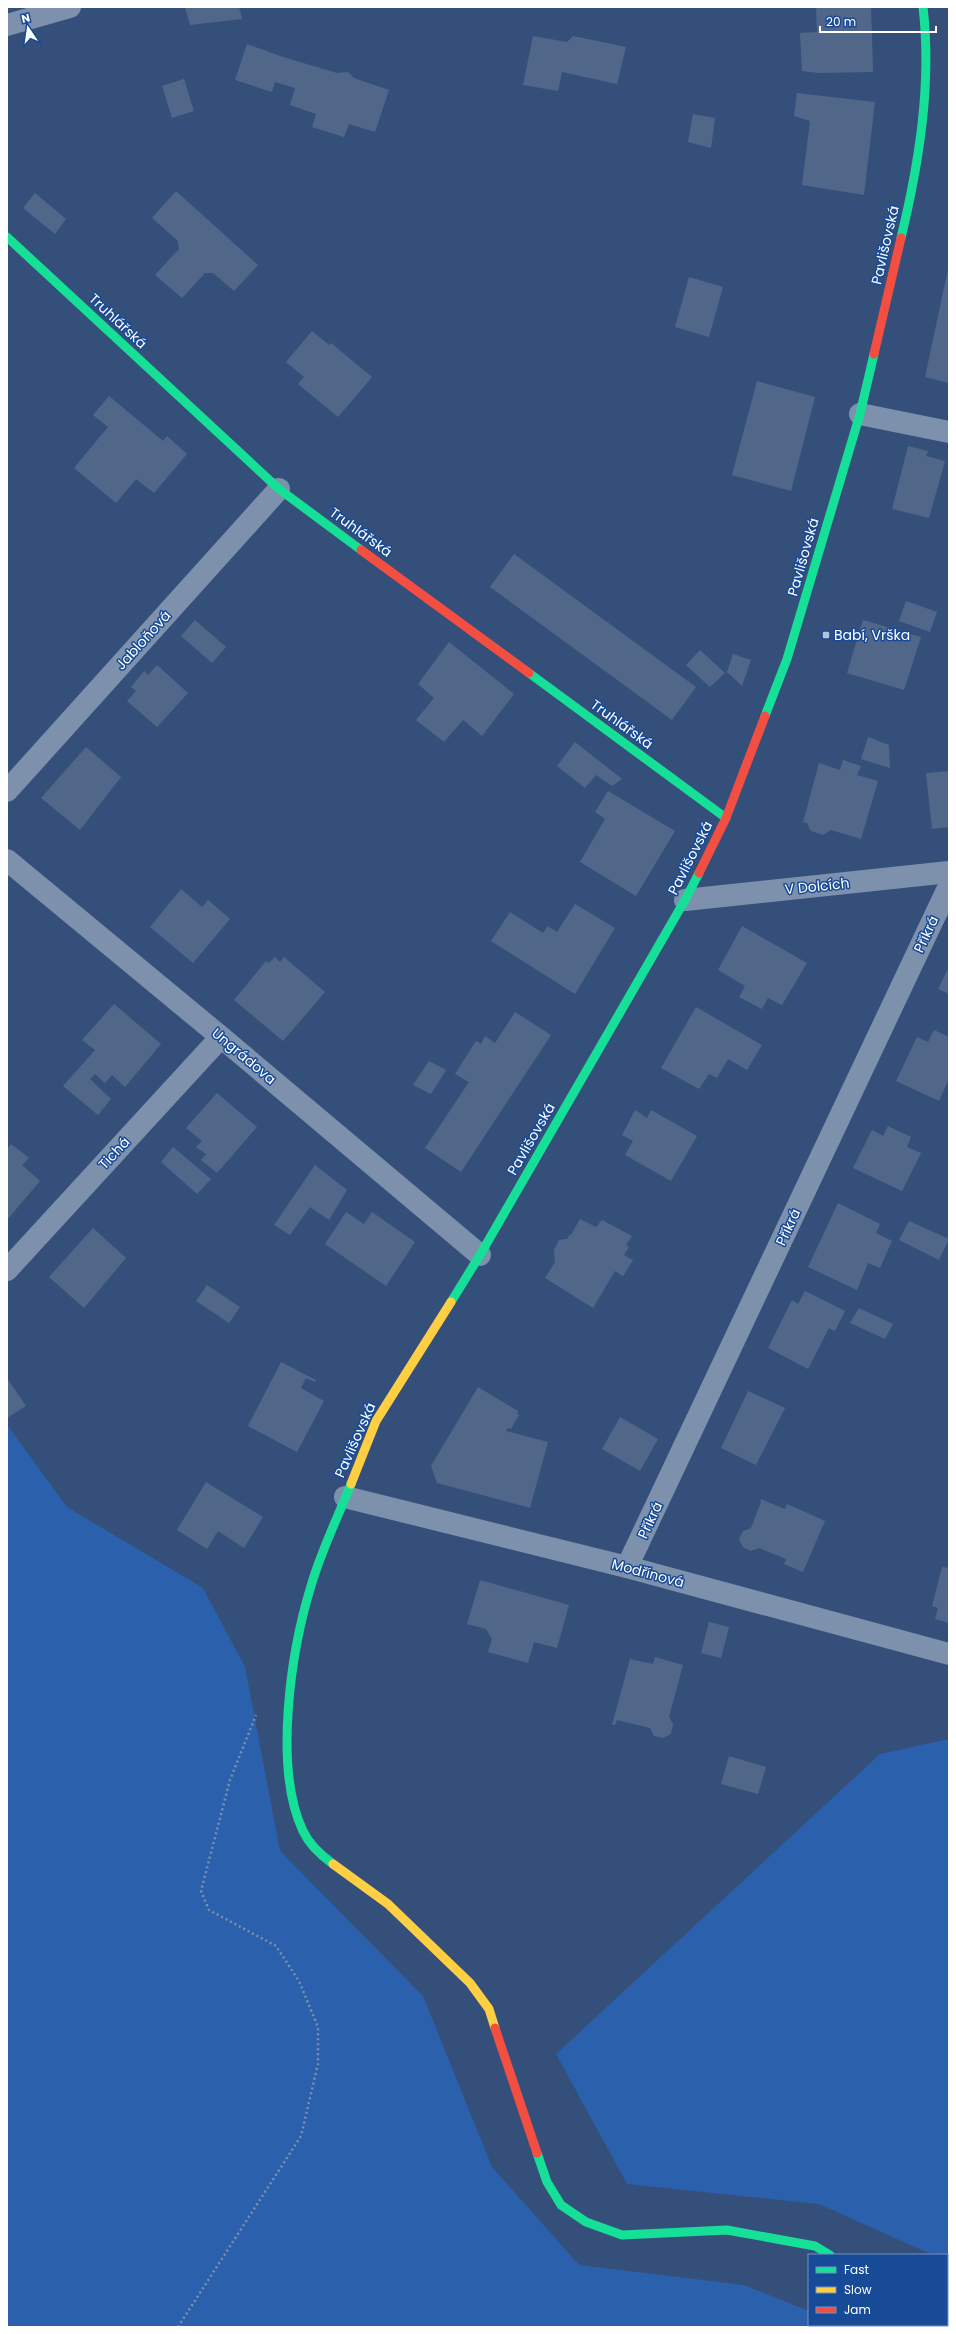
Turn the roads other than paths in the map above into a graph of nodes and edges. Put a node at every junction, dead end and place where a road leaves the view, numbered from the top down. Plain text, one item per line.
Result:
1 (70, 7) edge
2 (923, 7) edge
3 (7, 25) edge
4 (7, 237) edge
5 (860, 414) junction
6 (949, 432) edge
7 (279, 489) junction
8 (7, 791) edge
9 (726, 818) junction
10 (7, 860) edge
11 (949, 872) edge
12 (949, 886) edge
13 (685, 900) junction
14 (221, 1037) junction
15 (480, 1254) junction
16 (7, 1270) edge
17 (345, 1497) junction
18 (627, 1568) junction
19 (949, 1654) edge
20 (828, 2254) edge

1 - 3 street
2 - 5 street, Pavlišovská
4 - 7 street, Truhlářská
5 - 6 street
5 - 9 street, Pavlišovská
7 - 8 street, Jabloňová
7 - 9 street, Truhlářská
9 - 13 street, Pavlišovská
10 - 14 street, Ungrádova
11 - 13 street, V Dolcích
12 - 18 street, Příkrá
13 - 15 street, Pavlišovská
14 - 15 street, Ungrádova
14 - 16 street, Tichá
15 - 17 street, Pavlišovská
17 - 18 street, Modřínová
17 - 20 street, Pavlišovská
18 - 19 street, Modřínová

